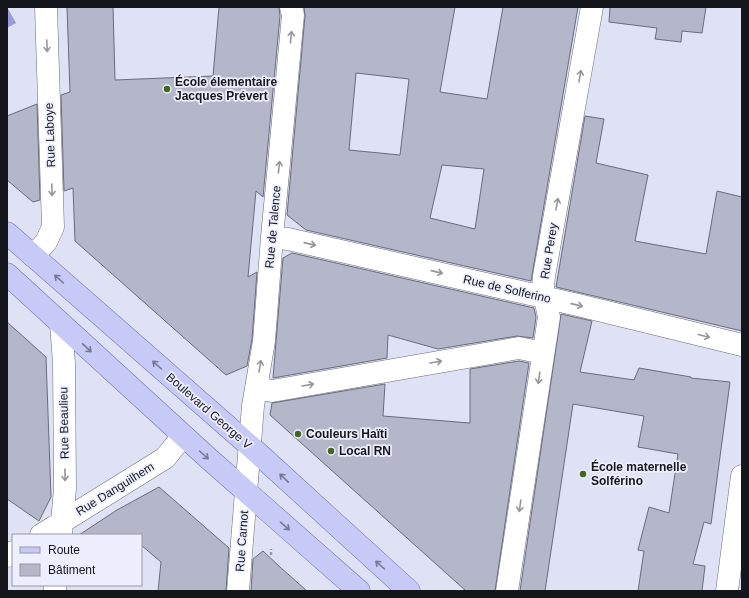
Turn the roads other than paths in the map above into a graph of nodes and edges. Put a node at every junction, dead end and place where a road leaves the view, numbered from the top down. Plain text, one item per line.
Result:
1 (46, 7) edge
2 (291, 7) edge
3 (592, 7) edge
4 (7, 232) edge
5 (272, 237) junction
6 (33, 256) junction
7 (7, 274) edge
8 (545, 298) junction
9 (61, 324) junction
10 (742, 345) edge
11 (543, 353) junction
12 (256, 388) junction
13 (183, 436) junction
14 (250, 446) junction
15 (742, 476) edge
16 (246, 491) junction
17 (62, 528) edge
18 (44, 534) edge
19 (238, 591) edge
20 (359, 591) edge
21 (409, 591) edge
22 (507, 591) edge
23 (727, 591) edge

1 -> 6 street, Rue Laboye
5 -> 2 street, Rue de Talence
8 -> 3 street, Rue Perey
4 - 6 main road, Boulevard George V
5 -> 8 street, Rue de Solferino
12 -> 5 street, Rue de Talence
14 -> 6 main road, Boulevard George V
7 - 9 main road
8 -> 10 street, Rue de Solferino
8 - 11 street, Rue Perey
9 -> 13 main road
9 -> 17 street, Rue Beaulieu
12 -> 11 street
11 -> 22 street, Rue Perey
12 - 14 street, Rue de Talence
13 -> 16 main road
13 - 17 street, Rue Danguilhem
14 - 16 street, Rue Carnot
21 -> 14 main road, Boulevard George V
15 - 23 street
16 - 19 street, Rue Carnot
16 -> 20 main road
17 - 18 street, Rue Danguilhem

